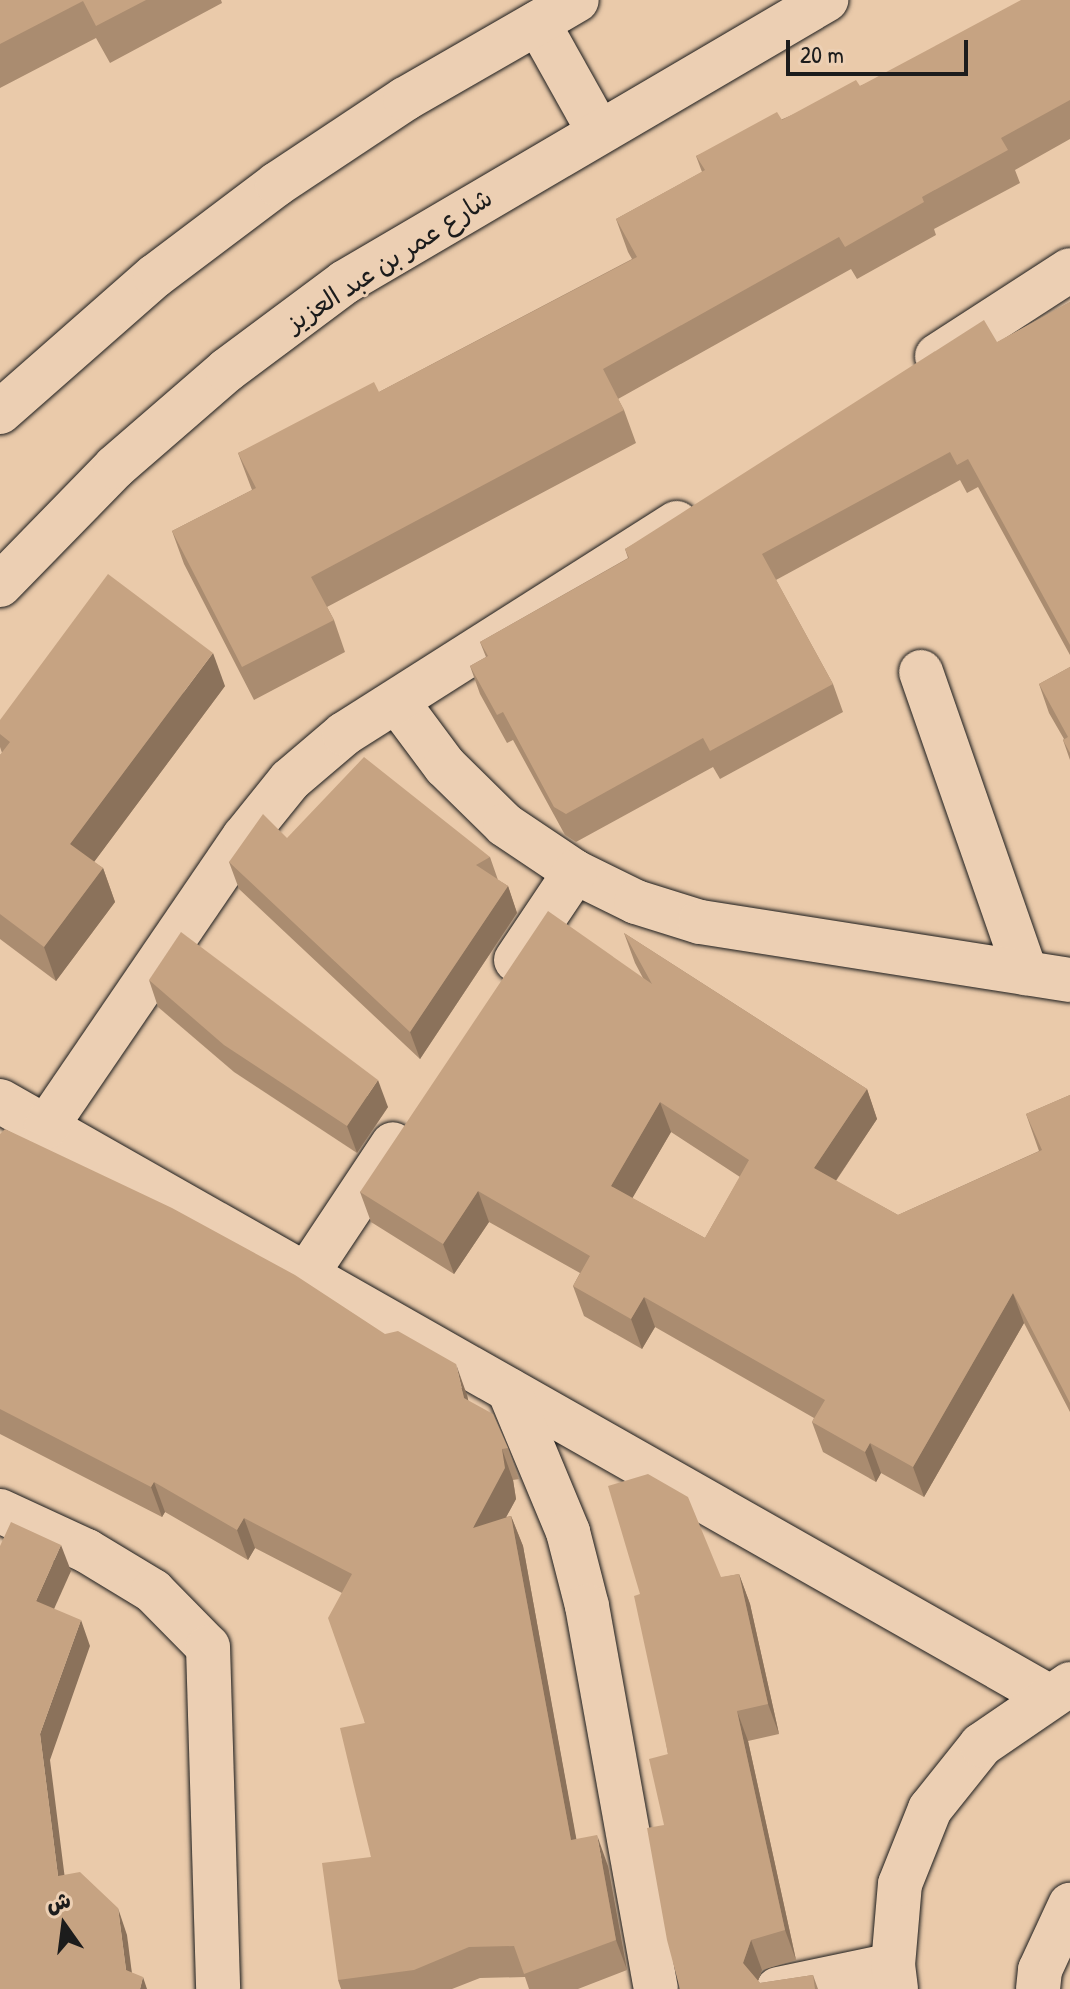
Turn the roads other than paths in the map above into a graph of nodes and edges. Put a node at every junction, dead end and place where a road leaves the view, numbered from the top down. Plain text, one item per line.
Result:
1 (577, 0) edge
2 (826, 0) edge
3 (538, 23) junction
4 (599, 132) junction
5 (1070, 270) edge
6 (900, 380) edge
7 (0, 412) edge
8 (716, 498) edge
9 (0, 585) edge
10 (921, 672) dead end
11 (398, 703) junction
12 (575, 872) junction
13 (1026, 973) junction
14 (1070, 980) edge
15 (497, 989) edge
16 (0, 1101) edge
17 (419, 1106) edge
18 (46, 1127) junction
19 (306, 1275) junction
20 (509, 1390) junction
21 (0, 1511) edge
22 (1060, 1690) edge
23 (1070, 1905) edge
24 (894, 1977) edge
25 (218, 1989) edge
26 (656, 1989) edge
27 (778, 1989) edge
28 (1038, 1989) edge

1 - 3 street
2 - 4 street, شارع عمر بن عبد العزيز
3 - 4 street
3 - 7 street
4 - 9 street, شارع عمر بن عبد العزيز
5 - 6 street
8 - 11 street
10 - 13 street
11 - 12 street
11 - 18 street
12 - 13 street
12 - 15 street
13 - 14 street
16 - 18 street
17 - 19 street
18 - 19 street
19 - 20 street
20 - 22 street
20 - 26 street
21 - 25 street
22 - 24 street
23 - 28 street
24 - 27 street

